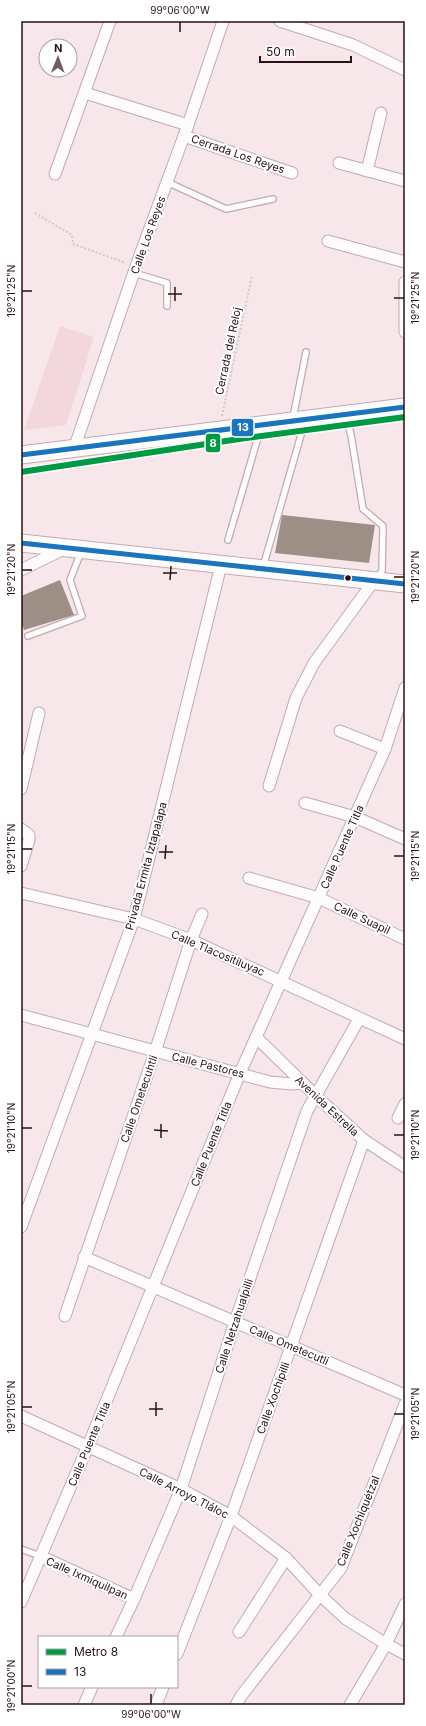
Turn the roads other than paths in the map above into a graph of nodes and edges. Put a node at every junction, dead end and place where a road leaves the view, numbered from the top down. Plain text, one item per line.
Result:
1 (110, 21) edge
2 (223, 21) edge
3 (280, 21) edge
4 (405, 70) edge
5 (85, 93) junction
6 (381, 113) dead end
7 (188, 124) junction
8 (184, 136) junction
9 (340, 163) dead end
10 (367, 171) junction
11 (292, 172) dead end
12 (55, 174) dead end
13 (405, 181) edge
14 (167, 182) junction
15 (273, 199) dead end
16 (328, 242) dead end
17 (405, 262) edge
18 (135, 269) junction
19 (405, 282) edge
20 (167, 306) dead end
21 (405, 332) edge
22 (306, 352) dead end
23 (405, 407) edge
24 (346, 414) junction
25 (299, 420) junction
26 (262, 424) junction
27 (74, 449) junction
28 (21, 455) edge
29 (228, 540) dead end
30 (21, 543) edge
31 (65, 548) junction
32 (82, 550) junction
33 (221, 565) junction
34 (263, 569) junction
35 (21, 570) edge
36 (373, 582) junction
37 (405, 584) edge
38 (28, 636) dead end
39 (405, 688) edge
40 (39, 713) dead end
41 (340, 730) dead end
42 (386, 749) junction
43 (269, 786) dead end
44 (21, 789) edge
45 (305, 803) dead end
46 (355, 817) junction
47 (21, 829) edge
48 (405, 839) edge
49 (21, 866) edge
50 (249, 878) dead end
51 (21, 892) edge
52 (319, 898) junction
53 (202, 914) dead end
54 (134, 919) junction
55 (405, 938) edge
56 (191, 940) junction
57 (281, 980) junction
58 (21, 1015) edge
59 (359, 1019) junction
60 (91, 1034) junction
61 (256, 1037) junction
62 (405, 1039) edge
63 (155, 1052) junction
64 (240, 1073) junction
65 (303, 1083) junction
66 (316, 1096) junction
67 (405, 1104) edge
68 (398, 1118) dead end
69 (364, 1140) junction
70 (405, 1167) edge
71 (21, 1227) edge
72 (84, 1257) junction
73 (153, 1287) junction
74 (65, 1316) dead end
75 (235, 1322) junction
76 (292, 1346) junction
77 (405, 1395) edge
78 (405, 1404) edge
79 (21, 1416) edge
80 (88, 1446) junction
81 (181, 1488) junction
82 (231, 1516) junction
83 (21, 1549) edge
84 (40, 1556) junction
85 (286, 1558) junction
86 (320, 1595) junction
87 (134, 1599) junction
88 (21, 1602) edge
89 (405, 1604) edge
90 (239, 1632) dead end
91 (116, 1636) edge
92 (386, 1644) junction
93 (178, 1651) edge
94 (405, 1654) edge
95 (92, 1688) edge
96 (163, 1688) edge
97 (84, 1705) edge
98 (156, 1705) edge
99 (236, 1705) edge
100 (350, 1705) edge

1 - 5 street
2 - 7 street, Calle Los Reyes
3 - 4 street
5 - 7 street
5 - 12 street
6 - 10 street
7 - 8 street, Calle Los Reyes
8 - 11 street, Cerrada Los Reyes
8 - 14 street, Calle Los Reyes
9 - 10 street
10 - 13 street
14 - 15 lane
14 - 18 street, Calle Los Reyes
16 - 17 street
18 - 20 lane
18 - 27 street, Calle Los Reyes
19 - 21 street
22 - 25 lane
23 - 24 main road
24 - 25 main road
24 - 36 lane
25 - 26 main road
25 - 34 lane
26 - 27 main road
26 - 29 lane
27 - 28 main road
30 - 31 main road
31 - 32 main road
31 - 35 street
32 - 33 main road
32 - 38 lane
33 - 34 main road
33 - 54 street, Privada Ermita Iztapalapa
34 - 36 main road
36 - 37 main road
36 - 43 street
39 - 42 street, Calle Puente Titla
40 - 44 street
41 - 42 street
42 - 46 street, Calle Puente Titla
45 - 46 street
46 - 48 street
46 - 52 street, Calle Puente Titla
47 - 49 street
50 - 52 street, Calle Suapil
51 - 54 street, Calle Tlacositiluyac
52 - 55 street, Calle Suapil
52 - 57 street, Calle Puente Titla
53 - 56 street, Calle Ometecuhtli
54 - 56 street, Calle Tlacositiluyac
54 - 60 street, Privada Ermita Iztapalapa
56 - 57 street, Calle Tlacositiluyac
56 - 63 street, Calle Ometecuhtli
57 - 59 street, Calle Tlacositiluyac
57 - 61 street, Calle Puente Titla
58 - 60 street, Calle Pastores
59 - 62 street, Calle Tlacositiluyac
59 - 66 street, Calle Netzahualpilli
60 - 63 street, Calle Pastores
60 - 71 street, Privada Ermita Iztapalapa
61 - 64 street, Calle Puente Titla
61 - 65 street, Avenida Estrella
63 - 64 street, Calle Pastores
63 - 72 street, Calle Ometecuhtli
64 - 65 street, Calle Pastores
64 - 73 street, Calle Puente Titla
65 - 66 street, Avenida Estrella
66 - 69 street, Avenida Estrella
66 - 75 street, Calle Netzahualpilli
67 - 68 street
69 - 70 street, Avenida Estrella
69 - 76 street, Calle Xochipilli
72 - 73 street, Calle Ometecutli
72 - 74 street, Calle Ometecuhtli
73 - 75 street, Calle Ometecutli
73 - 80 street, Calle Puente Titla
75 - 76 street, Calle Ometecutli
75 - 81 street, Calle Netzahualpilli
76 - 77 street, Calle Ometecutli
76 - 82 street, Calle Xochipilli
78 - 86 street, Calle Xochiquétzal
79 - 80 street, Calle Arroyo Tláloc
80 - 81 street, Calle Arroyo Tláloc
80 - 84 street, Calle Puente Titla
81 - 82 street, Calle Arroyo Tláloc
81 - 87 street, Calle Netzahualpilli
82 - 85 street, Calle Arroyo Tláloc
82 - 93 street, Calle Xochipilli
83 - 84 lane
84 - 87 street, Calle Ixmiquilpan
84 - 88 street, Calle Puente Titla
85 - 86 street, Calle Arroyo Tláloc
85 - 90 street
86 - 92 street, Calle Arroyo Tláloc
86 - 99 street, Calle Xochiquétzal
87 - 91 street, Calle Netzahualpilli
89 - 92 street
92 - 94 street, Calle Arroyo Tláloc
92 - 100 street
95 - 97 street
96 - 98 street

